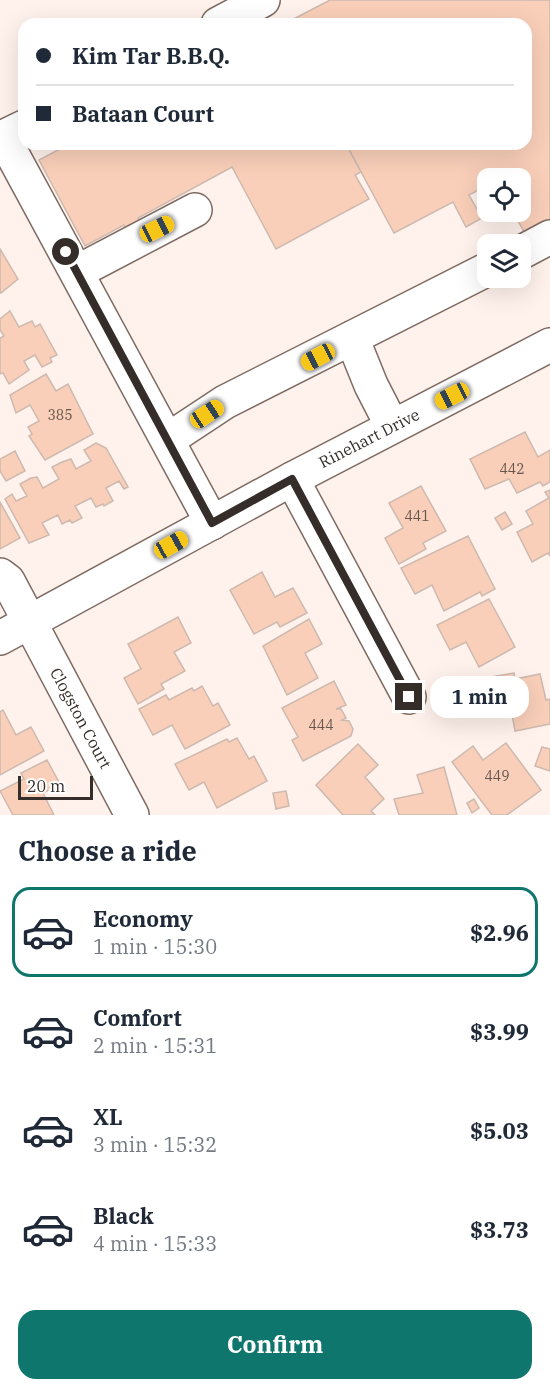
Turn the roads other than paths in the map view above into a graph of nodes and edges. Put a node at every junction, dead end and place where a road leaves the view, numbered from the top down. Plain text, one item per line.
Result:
1 (263, 0) edge
2 (229, 18) edge
3 (9, 132) edge
4 (195, 210) dead end
5 (550, 237) edge
6 (531, 247) edge
7 (77, 272) junction
8 (477, 275) edge
9 (352, 338) junction
10 (550, 345) edge
11 (393, 426) junction
12 (169, 439) junction
13 (292, 479) junction
14 (212, 523) junction
15 (0, 575) edge
16 (30, 621) junction
17 (0, 638) edge
18 (409, 697) dead end
19 (132, 815) edge

1 - 2 street
3 - 7 street
4 - 7 street
5 - 6 street
7 - 12 street
8 - 9 street
9 - 11 street
9 - 12 street
10 - 11 street, Rinehart Drive
11 - 13 street, Rinehart Drive
12 - 14 street
13 - 14 street, Rinehart Drive
13 - 18 street
14 - 16 street, Rinehart Drive
15 - 16 street, Clogston Court
16 - 17 street, Rinehart Drive
16 - 19 street, Clogston Court

